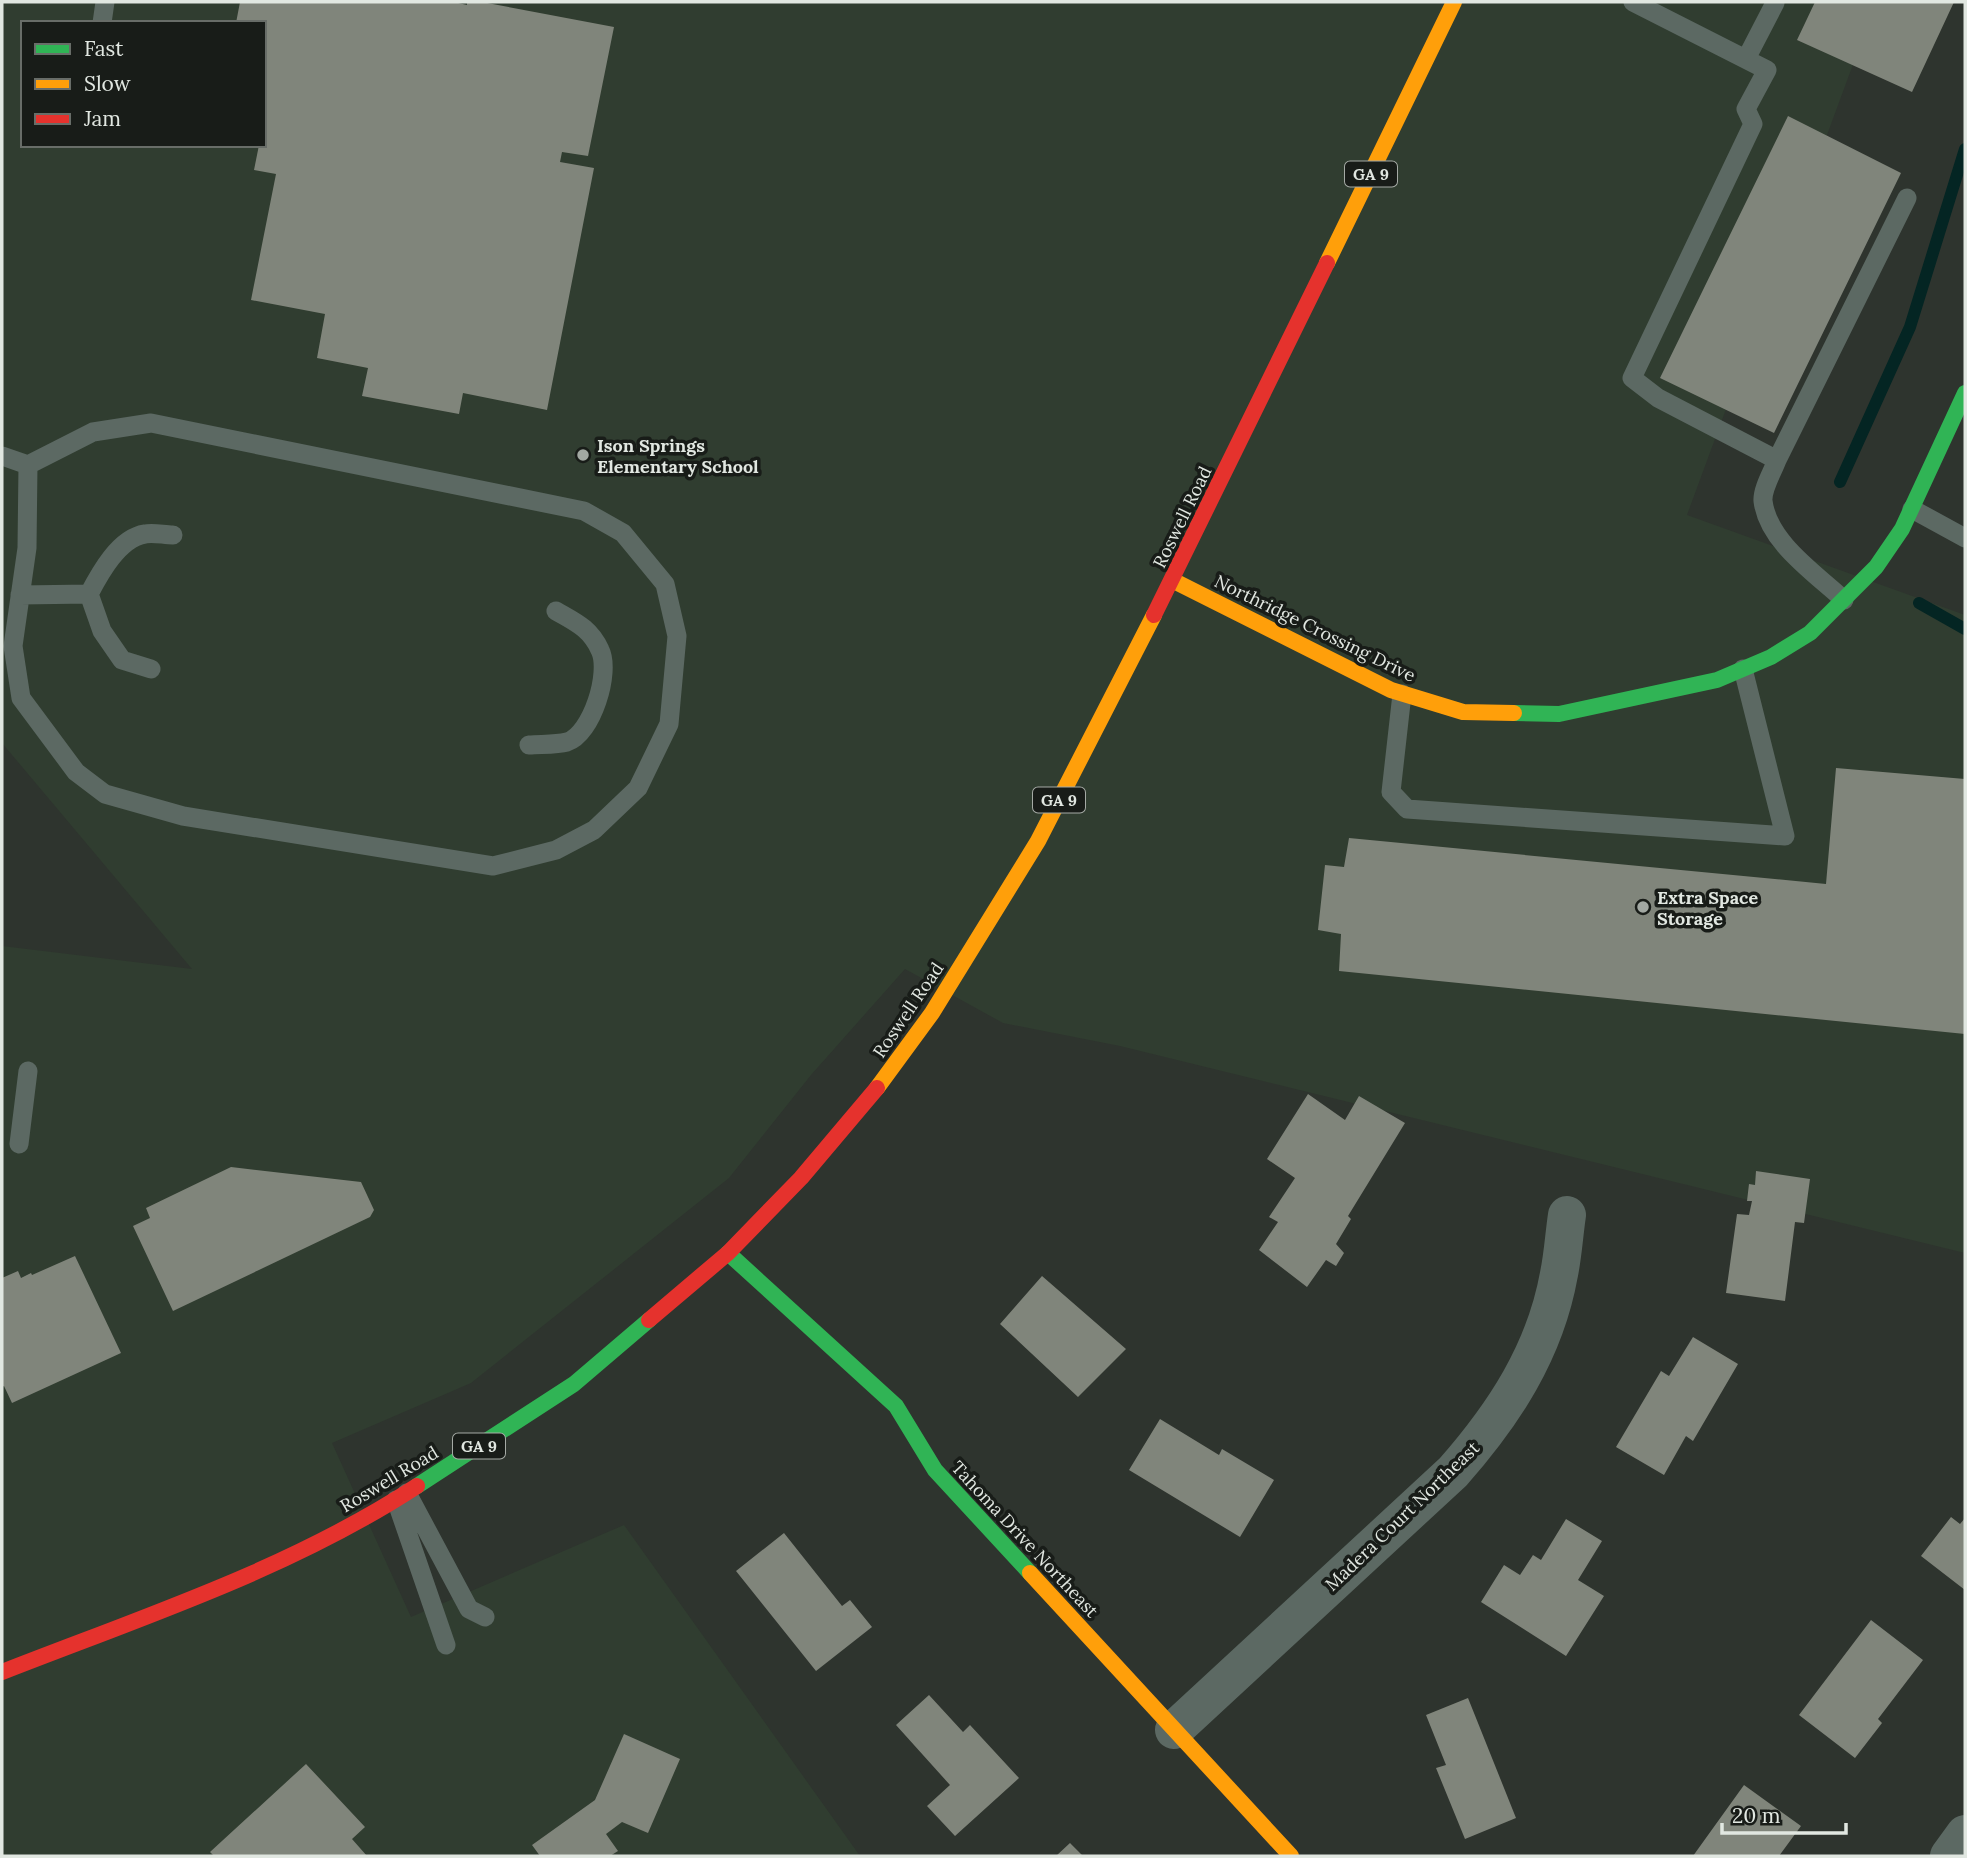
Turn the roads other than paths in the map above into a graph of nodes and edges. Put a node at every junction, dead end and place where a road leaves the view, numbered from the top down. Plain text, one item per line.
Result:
1 (105, 2) edge
2 (1454, 2) edge
3 (1633, 2) edge
4 (1775, 4) edge
5 (102, 21) edge
6 (1746, 59) junction
7 (1907, 198) dead end
8 (1965, 393) edge
9 (2, 456) edge
10 (1777, 460) junction
11 (28, 465) junction
12 (1912, 509) junction
13 (173, 535) dead end
14 (1965, 538) edge
15 (1172, 580) junction
16 (89, 594) junction
17 (20, 595) junction
18 (1843, 600) junction
19 (556, 611) dead end
20 (151, 669) dead end
21 (1743, 669) junction
22 (1402, 694) junction
23 (529, 745) dead end
24 (28, 1071) dead end
25 (19, 1144) dead end
26 (1567, 1215) dead end
27 (728, 1253) junction
28 (402, 1497) junction
29 (485, 1616) dead end
30 (446, 1645) dead end
31 (2, 1672) edge
32 (1174, 1730) junction
33 (1965, 1834) edge
34 (1291, 1856) edge
35 (1950, 1856) edge

1 - 5 lane
2 - 15 main road, Roswell Road / GA 9
3 - 6 lane
4 - 6 lane
6 - 10 lane
7 - 10 lane
8 - 12 main road, Northridge Crossing Drive
9 - 11 lane
10 - 18 lane
11 - 17 lane
11 - 17 lane
12 - 14 lane
12 - 18 main road, Northridge Crossing Drive
13 - 16 lane
15 - 22 main road, Northridge Crossing Drive
15 - 27 main road, Roswell Road / GA 9
16 - 17 lane
16 - 20 lane
18 - 21 main road, Northridge Crossing Drive
19 - 23 lane
21 - 22 main road, Northridge Crossing Drive
21 - 22 lane
24 - 25 lane
26 - 32 street, Madera Court Northeast
27 - 28 main road, Roswell Road / GA 9
27 - 32 main road, Tahoma Drive Northeast
28 - 29 lane
28 - 30 lane
28 - 31 main road, Roswell Road / GA 9
32 - 34 main road, Tahoma Drive Northeast
33 - 35 street

